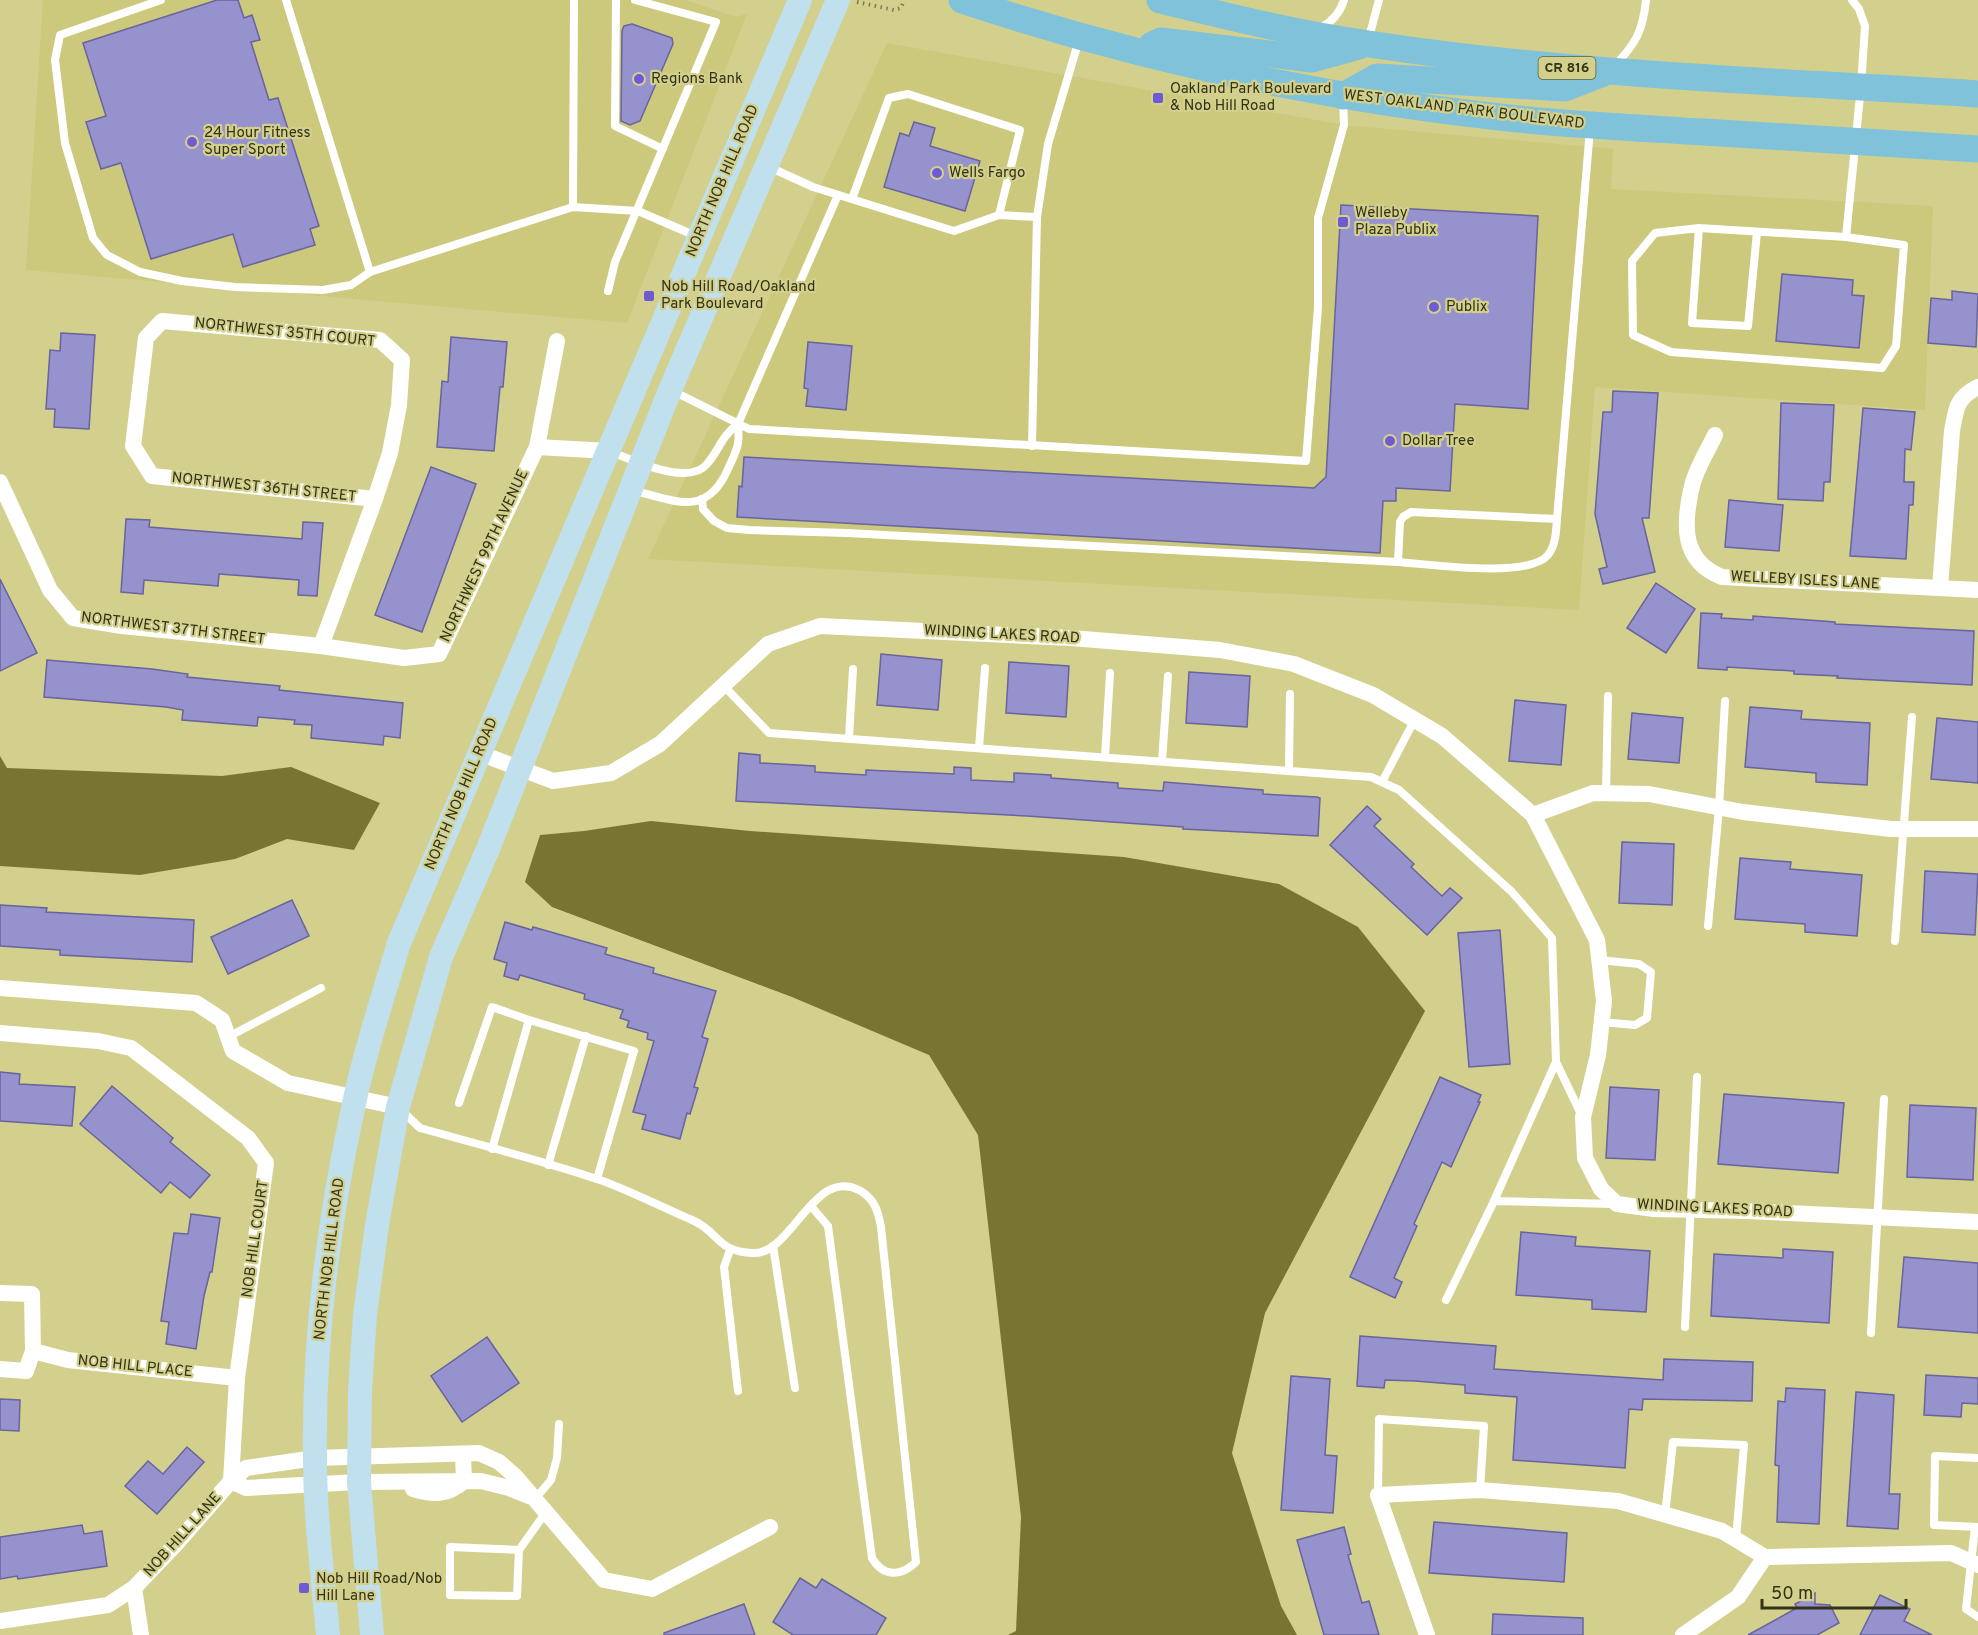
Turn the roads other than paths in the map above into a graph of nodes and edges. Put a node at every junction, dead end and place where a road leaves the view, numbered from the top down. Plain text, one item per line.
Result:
1 (161, 0) edge
2 (286, 0) edge
3 (574, 0) edge
4 (616, 0) edge
5 (635, 0) edge
6 (800, 0) edge
7 (838, 0) edge
8 (962, 0) edge
9 (1160, 0) edge
10 (1344, 0) edge
11 (1379, 0) edge
12 (1646, 0) edge
13 (1852, 0) edge
14 (1308, 34) junction
15 (1081, 36) junction
16 (1367, 44) junction
17 (1137, 51) junction
18 (1608, 72) junction
19 (1861, 86) junction
20 (1978, 94) edge
21 (1343, 96) junction
22 (1590, 125) junction
23 (1855, 141) junction
24 (663, 149) junction
25 (1978, 149) edge
26 (767, 166) junction
27 (838, 195) junction
28 (852, 199) junction
29 (573, 207) junction
30 (638, 211) junction
31 (999, 215) junction
32 (1037, 217) junction
33 (1700, 228) junction
34 (1757, 232) junction
35 (699, 237) junction
36 (1846, 237) junction
37 (370, 272) junction
38 (608, 291) dead end
39 (557, 341) dead end
40 (1978, 387) edge
41 (670, 390) junction
42 (738, 424) junction
43 (1715, 435) dead end
44 (1032, 446) junction
45 (537, 447) junction
46 (609, 451) junction
47 (641, 462) junction
48 (152, 476) joint
49 (0, 482) edge
50 (630, 489) junction
51 (702, 499) junction
52 (375, 500) junction
53 (1557, 519) junction
54 (1398, 562) junction
55 (1940, 588) junction
56 (1978, 590) edge
57 (321, 646) junction
58 (985, 668) dead end
59 (853, 669) dead end
60 (1110, 673) dead end
61 (1168, 676) dead end
62 (723, 685) junction
63 (1290, 694) dead end
64 (1608, 696) dead end
65 (1725, 701) dead end
66 (1912, 717) dead end
67 (1415, 720) junction
68 (849, 738) junction
69 (979, 748) junction
70 (479, 753) junction
71 (1105, 757) junction
72 (1162, 761) junction
73 (520, 770) junction
74 (1289, 771) junction
75 (1382, 782) junction
76 (1606, 793) junction
77 (1719, 808) junction
78 (1533, 815) junction
79 (1904, 829) junction
80 (1978, 829) edge
81 (1708, 926) dead end
82 (1895, 941) dead end
83 (1599, 960) junction
84 (0, 988) edge
85 (321, 988) dead end
86 (529, 1020) junction
87 (1601, 1022) junction
88 (0, 1033) edge
89 (586, 1036) junction
90 (228, 1037) junction
91 (1556, 1062) junction
92 (1697, 1077) dead end
93 (355, 1097) junction
94 (1884, 1099) dead end
95 (459, 1103) dead end
96 (398, 1107) junction
97 (1583, 1117) junction
98 (492, 1149) junction
99 (548, 1165) junction
100 (597, 1179) junction
101 (1494, 1201) junction
102 (1617, 1204) junction
103 (811, 1206) junction
104 (1690, 1210) junction
105 (1877, 1216) junction
106 (1978, 1222) edge
107 (773, 1246) junction
108 (730, 1250) junction
109 (0, 1293) edge
110 (1446, 1300) dead end
111 (1685, 1327) dead end
112 (1871, 1333) dead end
113 (33, 1351) junction
114 (0, 1369) edge
115 (237, 1378) junction
116 (795, 1388) dead end
117 (738, 1391) dead end
118 (559, 1424) dead end
119 (463, 1454) junction
120 (359, 1456) junction
121 (315, 1458) junction
122 (1978, 1458) edge
123 (231, 1481) junction
124 (464, 1481) junction
125 (359, 1482) junction
126 (315, 1483) junction
127 (1480, 1490) junction
128 (1378, 1495) junction
129 (535, 1499) junction
130 (547, 1512) junction
131 (1665, 1515) junction
132 (770, 1527) dead end
133 (1976, 1527) edge
134 (1736, 1540) junction
135 (519, 1550) junction
136 (1765, 1557) junction
137 (1974, 1563) edge
138 (134, 1588) junction
139 (1978, 1617) edge
140 (3, 1622) edge
141 (141, 1635) edge
142 (328, 1635) edge
143 (372, 1635) edge
144 (1426, 1635) edge
145 (1683, 1635) edge

1 - 37 lane
2 - 37 lane
3 - 29 lane
4 - 24 lane
5 - 24 lane
6 - 35 main road, NORTH NOB HILL ROAD
7 - 26 main road
8 - 15 main road, WEST OAKLAND PARK BOULEVARD
9 - 14 main road, CR 816
10 - 14 lane
11 - 16 lane
12 - 18 lane
13 - 19 lane
14 - 16 main road, CR 816
15 - 17 main road, WEST OAKLAND PARK BOULEVARD
15 - 32 lane
16 - 17 main road
16 - 18 main road, CR 816
17 - 21 main road, WEST OAKLAND PARK BOULEVARD
18 - 19 main road, CR 816
18 - 21 main road
19 - 20 main road, CR 816
19 - 23 lane
21 - 22 main road, WEST OAKLAND PARK BOULEVARD
21 - 44 lane
22 - 23 main road, WEST OAKLAND PARK BOULEVARD
22 - 53 lane
23 - 25 main road, WEST OAKLAND PARK BOULEVARD
23 - 36 lane
24 - 30 lane
26 - 27 lane
26 - 41 main road
27 - 28 lane
27 - 42 lane
28 - 31 lane
28 - 31 lane
29 - 30 lane
29 - 37 lane
30 - 35 lane
30 - 38 lane
31 - 32 lane
32 - 44 lane
33 - 34 lane
33 - 34 lane
33 - 36 lane
34 - 36 lane
35 - 46 main road, NORTH NOB HILL ROAD
39 - 45 street, NORTHWEST 99TH AVENUE
40 - 55 street
41 - 42 lane
41 - 47 main road
42 - 44 lane
42 - 47 lane
42 - 51 lane
43 - 55 street, WELLEBY ISLES LANE
45 - 46 street
45 - 57 street, NORTHWEST 99TH AVENUE
46 - 47 lane
46 - 70 main road, NORTH NOB HILL ROAD
47 - 50 main road
48 - 52 street, NORTHWEST 36TH STREET
48 - 52 street, NORTHWEST 35TH COURT
49 - 57 street, NORTHWEST 37TH STREET
50 - 51 lane
50 - 73 main road
51 - 54 lane
52 - 57 street
53 - 54 lane
53 - 54 lane
55 - 56 street, WELLEBY ISLES LANE
58 - 69 lane
59 - 68 lane
60 - 71 lane
61 - 72 lane
62 - 67 street, WINDING LAKES ROAD
62 - 68 lane
62 - 73 street, WINDING LAKES ROAD
63 - 74 lane
64 - 76 lane
65 - 77 lane
66 - 79 lane
67 - 75 lane
67 - 78 street, WINDING LAKES ROAD
68 - 69 lane
69 - 71 lane
70 - 73 street, WINDING LAKES ROAD
70 - 93 main road, NORTH NOB HILL ROAD
71 - 72 lane
72 - 74 lane
73 - 96 main road
74 - 75 lane
75 - 91 lane
76 - 77 street
76 - 78 street
77 - 79 street
77 - 81 lane
78 - 83 street, WINDING LAKES ROAD
79 - 80 street
79 - 82 lane
83 - 87 street, WINDING LAKES ROAD
83 - 87 lane
84 - 90 street
85 - 90 lane
86 - 89 lane
86 - 95 lane
86 - 98 lane
87 - 97 street, WINDING LAKES ROAD
88 - 115 street, NOB HILL COURT
89 - 99 lane
89 - 100 lane
90 - 93 street
91 - 97 lane
91 - 101 lane
92 - 104 lane
93 - 96 street
93 - 121 main road, NORTH NOB HILL ROAD
94 - 105 lane
96 - 98 lane
96 - 120 main road
97 - 102 street, WINDING LAKES ROAD
98 - 99 lane
99 - 100 lane
100 - 108 lane
101 - 102 lane
101 - 110 lane
102 - 104 street, WINDING LAKES ROAD
103 - 103 lane
103 - 107 lane
104 - 105 street, WINDING LAKES ROAD
104 - 111 lane
105 - 106 street, WINDING LAKES ROAD
105 - 112 lane
107 - 108 lane
107 - 116 lane
108 - 117 lane
109 - 113 street
113 - 114 street
113 - 115 street, NOB HILL PLACE
115 - 123 street, NOB HILL COURT
118 - 129 lane
119 - 120 street, NOB HILL LANE
119 - 124 street
119 - 129 street, NOB HILL LANE
120 - 121 street, NOB HILL LANE
120 - 125 main road
121 - 123 street, NOB HILL LANE
121 - 126 main road, NORTH NOB HILL ROAD
122 - 133 lane
123 - 126 street, NOB HILL LANE
123 - 138 street, NOB HILL LANE
124 - 125 street, NOB HILL LANE
124 - 129 street, NOB HILL LANE
125 - 126 street, NOB HILL LANE
125 - 143 main road
126 - 142 main road, NORTH NOB HILL ROAD
127 - 128 street
127 - 128 lane
127 - 131 street
128 - 144 street
129 - 130 street, NOB HILL LANE
130 - 132 street, NOB HILL LANE
130 - 135 lane
131 - 134 street
131 - 134 lane
133 - 137 lane
134 - 136 street
135 - 135 lane
136 - 137 street
136 - 145 street
137 - 139 lane
138 - 140 street, NOB HILL LANE
138 - 141 street, NOB HILL LANE

